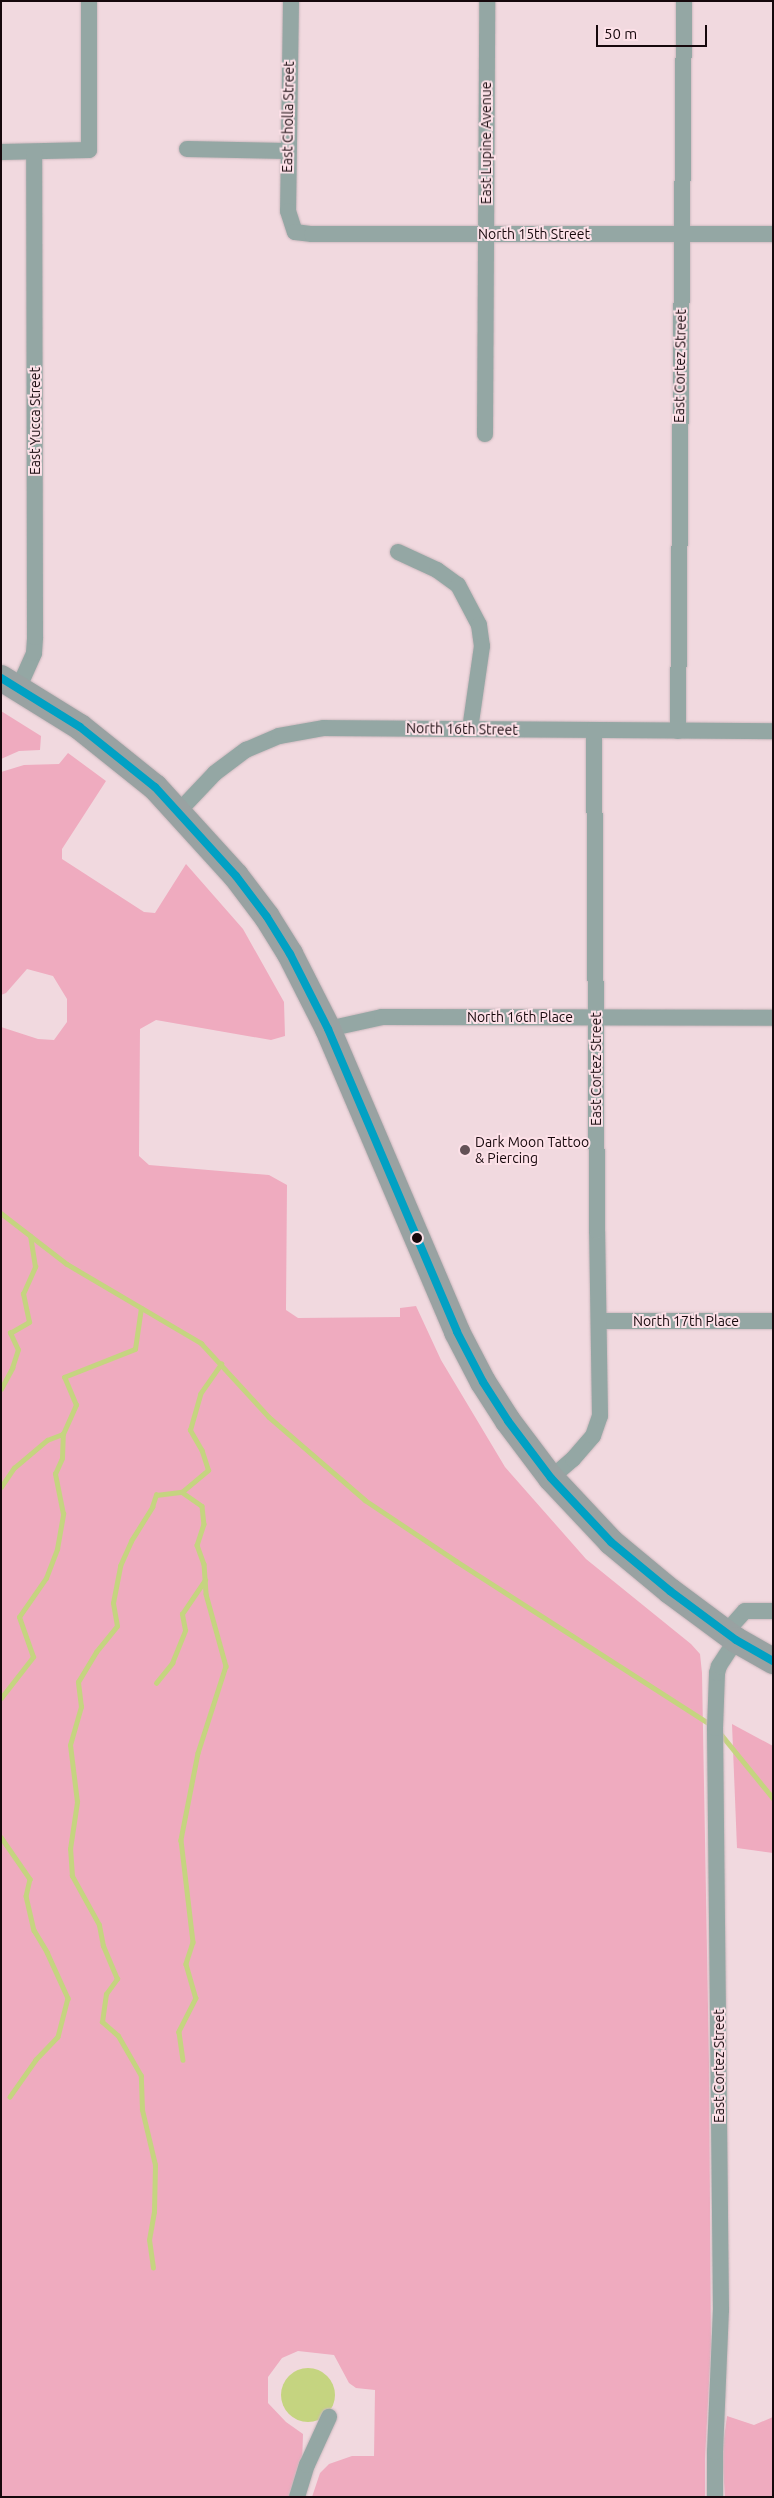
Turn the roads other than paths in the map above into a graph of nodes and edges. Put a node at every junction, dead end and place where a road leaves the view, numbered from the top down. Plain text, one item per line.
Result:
1 (89, 1) edge
2 (290, 1) edge
3 (487, 1) edge
4 (684, 1) edge
5 (187, 149) dead end
6 (287, 151) junction
7 (1, 152) edge
8 (34, 152) junction
9 (295, 232) joint
10 (486, 234) junction
11 (681, 234) junction
12 (773, 234) edge
13 (485, 434) dead end
14 (398, 552) dead end
15 (10, 682) edge
16 (470, 729) junction
17 (594, 730) junction
18 (773, 730) edge
19 (678, 731) junction
20 (179, 811) junction
21 (596, 1017) junction
22 (773, 1018) edge
23 (328, 1029) junction
24 (599, 1321) junction
25 (773, 1321) edge
26 (551, 1478) junction
27 (773, 1610) edge
28 (731, 1636) junction
29 (773, 1661) edge
30 (329, 2417) dead end
31 (297, 2497) edge
32 (715, 2497) edge

1 - 8 street
2 - 6 street, East Cholla Street
3 - 10 street, East Lupine Avenue
4 - 11 street, East Cortez Street
5 - 6 street
6 - 9 street, East Cholla Street
7 - 8 street
8 - 15 street, East Yucca Street
9 - 10 street, North 15th Street
10 - 11 street, North 15th Street
10 - 13 street, East Lupine Avenue
11 - 12 street, North 15th Street
11 - 19 street, East Cortez Street
14 - 16 street
15 - 20 main road
16 - 17 street, North 16th Street
16 - 20 street, North 16th Street
17 - 19 street, North 16th Street
17 - 21 street, East Cortez Street
18 - 19 street, North 16th Street
20 - 23 main road
21 - 22 street, North 16th Place
21 - 23 street, North 16th Place
21 - 24 street, East Cortez Street
23 - 26 main road
24 - 25 street, North 17th Place
24 - 26 street, East Cortez Street
26 - 28 main road
27 - 28 street, East Cortez Street
28 - 29 main road
28 - 32 street, East Cortez Street
30 - 31 street

